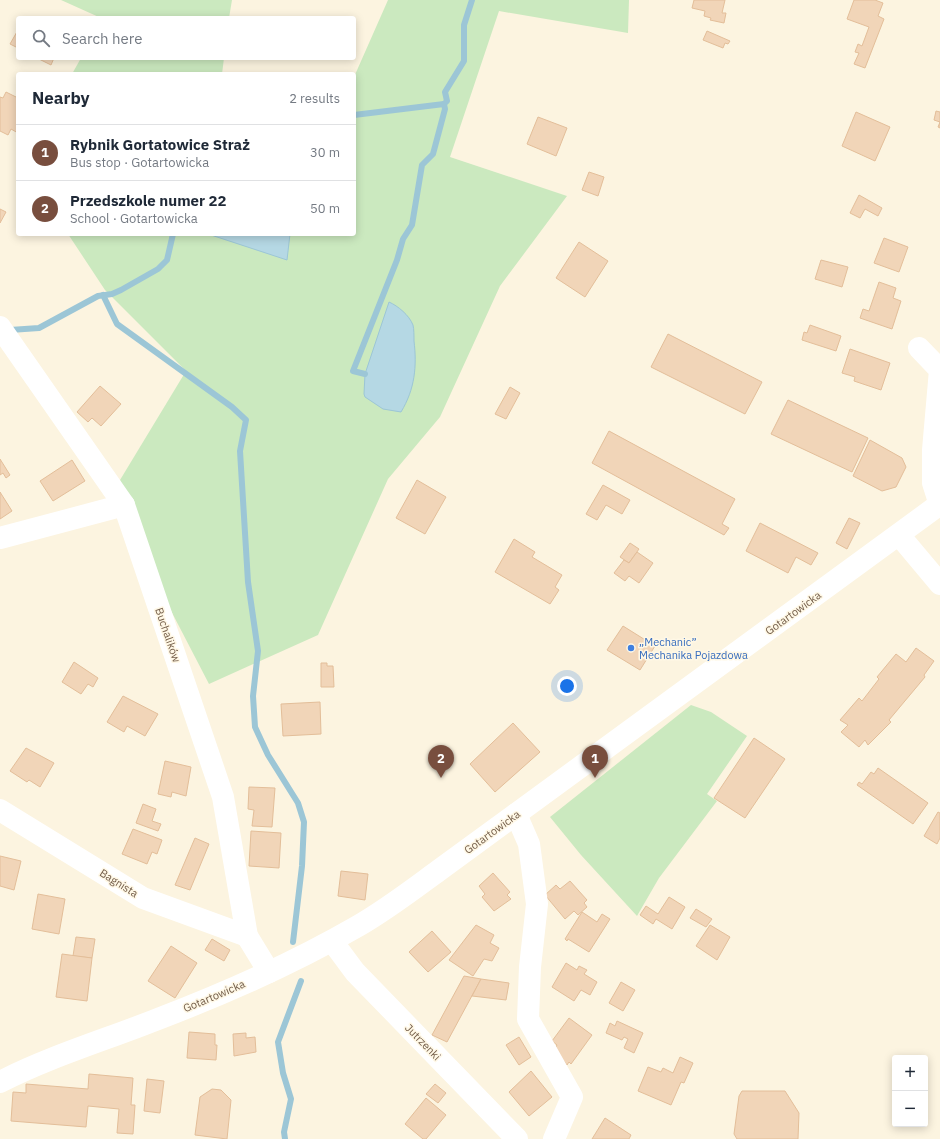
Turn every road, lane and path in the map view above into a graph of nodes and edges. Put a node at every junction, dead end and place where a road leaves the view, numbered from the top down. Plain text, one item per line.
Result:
1 (0, 327) edge
2 (919, 348) dead end
3 (940, 504) edge
4 (124, 505) junction
5 (899, 535) junction
6 (0, 538) edge
7 (940, 584) edge
8 (0, 810) edge
9 (516, 814) junction
10 (247, 936) junction
11 (332, 941) junction
12 (269, 972) junction
13 (0, 1082) edge
14 (517, 1139) edge
15 (554, 1139) edge

1 - 4 street, Buchalików
2 - 3 street
3 - 5 street, Gotartowicka
4 - 6 street
4 - 10 street, Buchalików
5 - 7 street
5 - 9 street, Gotartowicka
8 - 10 street, Bagnista
9 - 11 street, Gotartowicka
9 - 15 street
10 - 12 street, Buchalików
11 - 12 street, Gotartowicka
11 - 14 street, Jutrzenki
12 - 13 street, Gotartowicka

